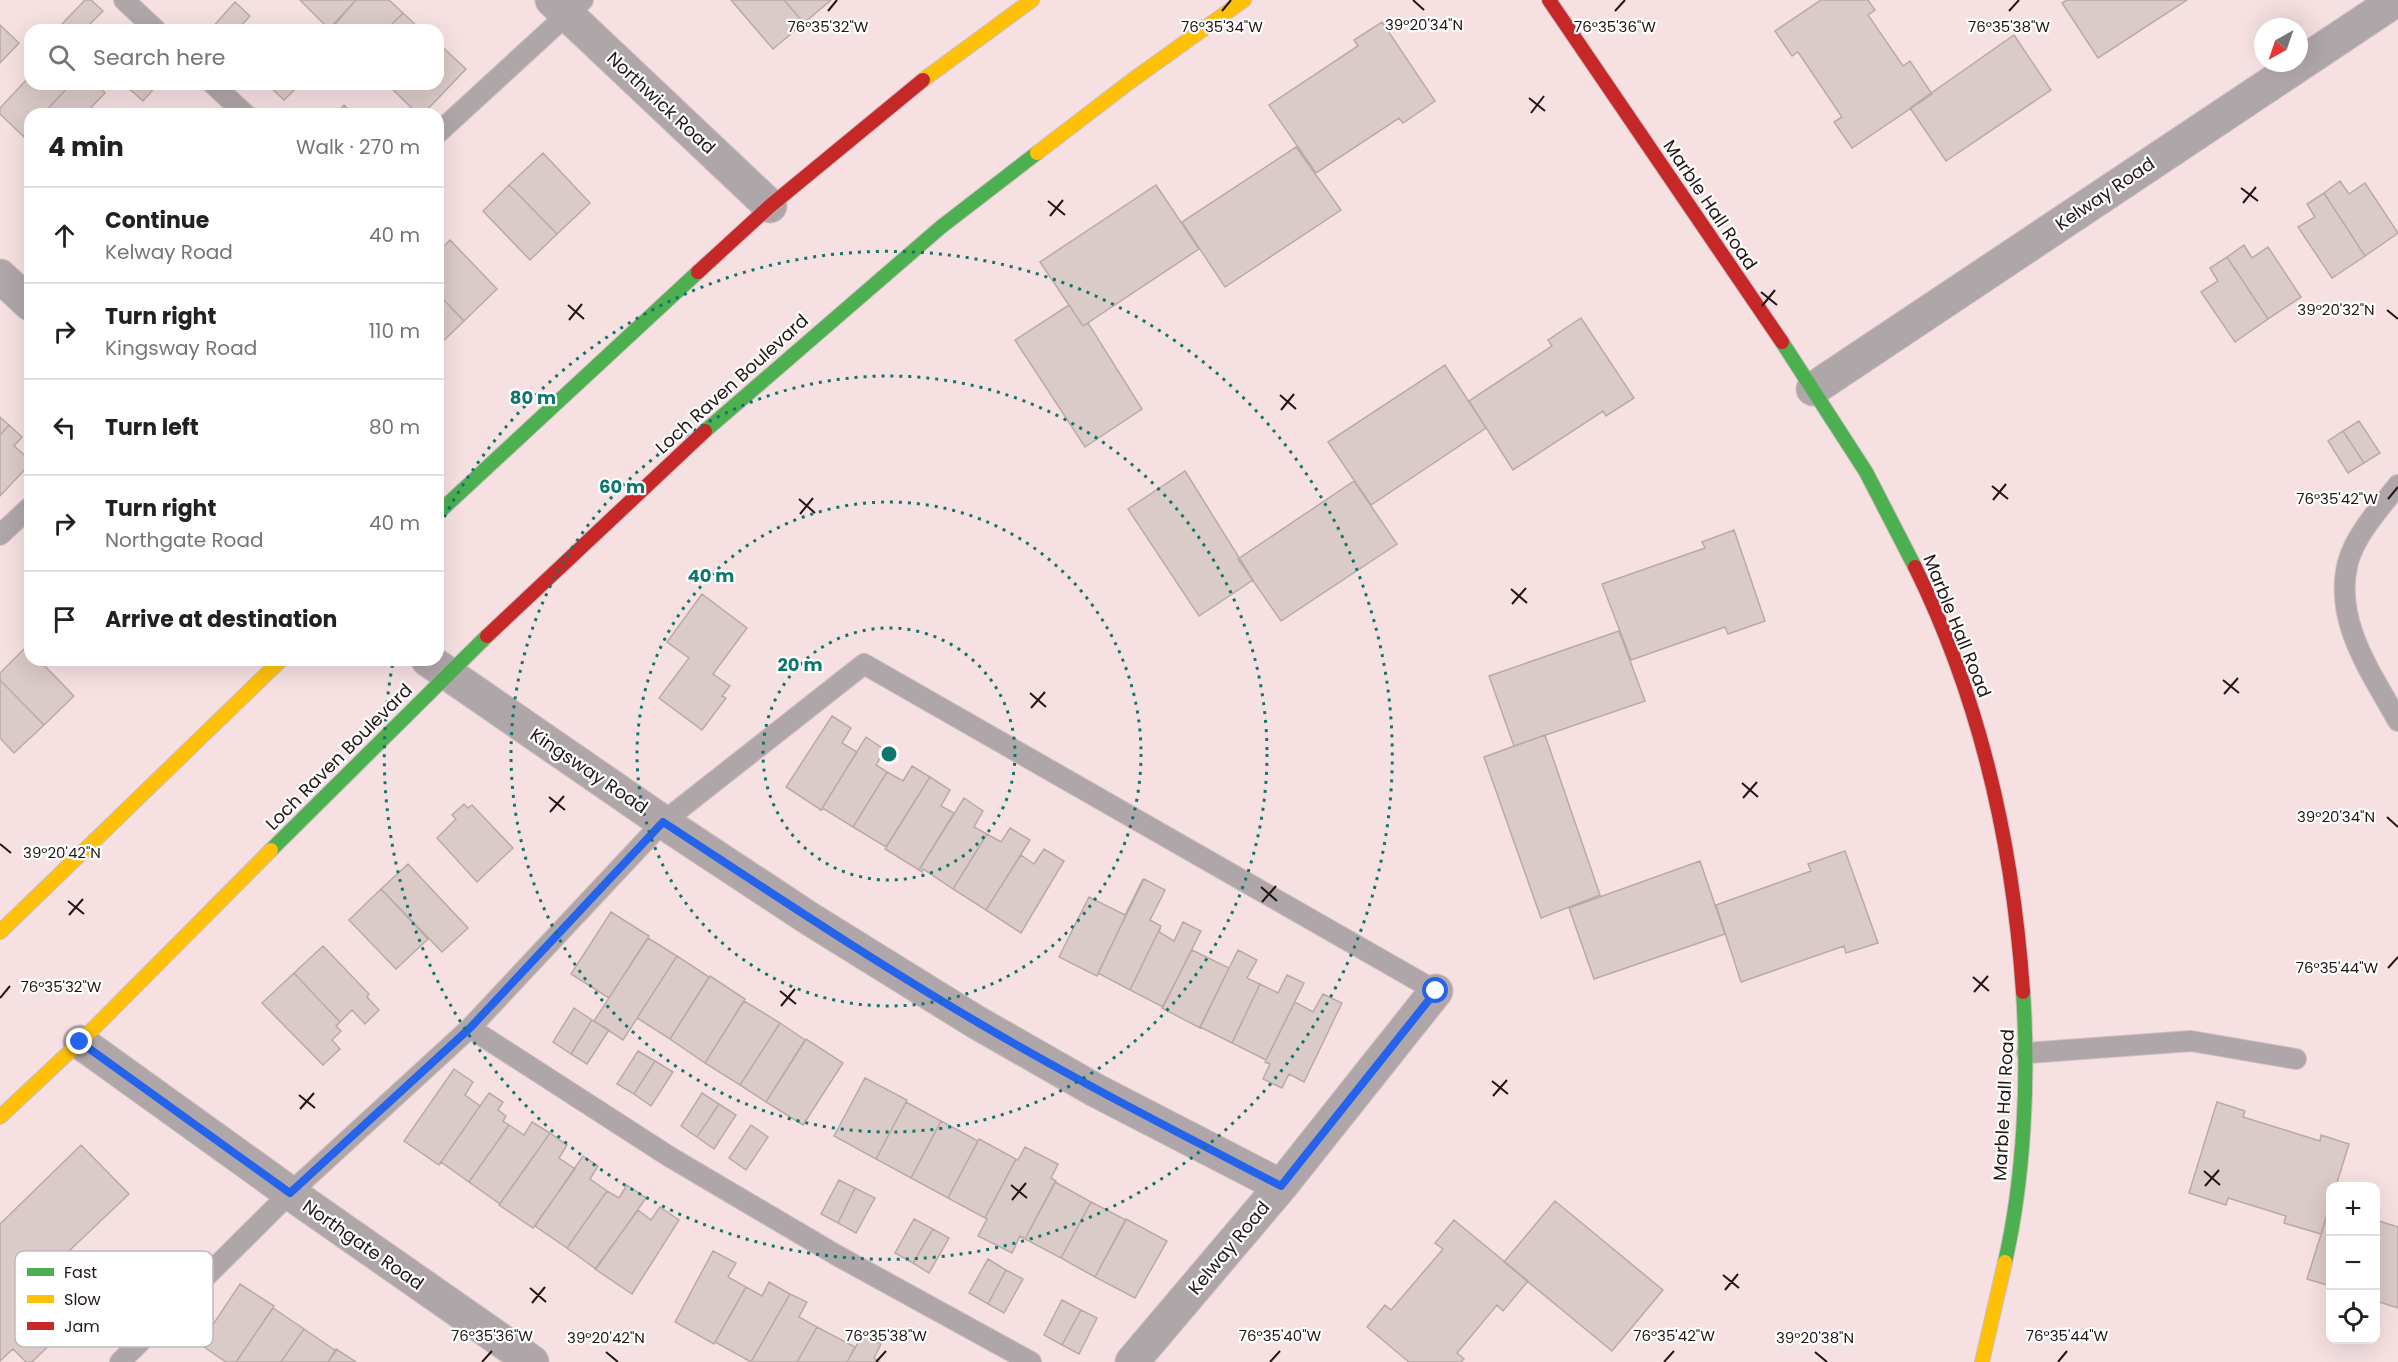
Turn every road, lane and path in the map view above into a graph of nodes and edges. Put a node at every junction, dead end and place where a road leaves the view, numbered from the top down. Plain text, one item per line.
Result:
1 (124, 0) edge
2 (1032, 0) edge
3 (1244, 0) edge
4 (1549, 0) edge
5 (2396, 0) edge
6 (567, 5) edge
7 (150, 24) edge
8 (219, 90) edge
9 (238, 108) edge
10 (444, 127) edge
11 (770, 206) junction
12 (0, 276) edge
13 (24, 298) edge
14 (1813, 389) junction
15 (2398, 485) edge
16 (444, 507) edge
17 (24, 513) edge
18 (0, 535) edge
19 (444, 661) edge
20 (275, 666) edge
21 (437, 667) edge
22 (2398, 721) edge
23 (663, 822) junction
24 (0, 932) edge
25 (1436, 991) joint
26 (470, 1028) junction
27 (80, 1042) junction
28 (2027, 1053) junction
29 (2296, 1059) dead end
30 (0, 1117) edge
31 (1281, 1186) junction
32 (290, 1193) junction
33 (213, 1270) edge
34 (135, 1347) edge
35 (120, 1362) edge
36 (532, 1362) edge
37 (1031, 1362) edge
38 (1132, 1362) edge
39 (1982, 1362) edge

1 - 7 lane
2 - 11 main road
3 - 19 main road, Loch Raven Boulevard
4 - 14 main road, Marble Hall Road
5 - 14 street, Kelway Road
6 - 10 lane
6 - 11 street, Northwick Road
8 - 9 lane
11 - 16 main road
12 - 13 street
14 - 28 main road, Marble Hall Road
15 - 22 lane
17 - 18 lane
20 - 24 main road
21 - 23 street, Kingsway Road
21 - 27 main road, Loch Raven Boulevard
23 - 25 lane
23 - 26 lane
23 - 31 street, Kingsway Road
25 - 31 street, Kelway Road
26 - 32 lane
26 - 37 lane
27 - 30 main road, Loch Raven Boulevard
27 - 32 street, Northgate Road
28 - 29 lane
28 - 39 main road, Marble Hall Road
31 - 38 street, Kelway Road
32 - 33 lane
32 - 36 street, Northgate Road
34 - 35 lane

